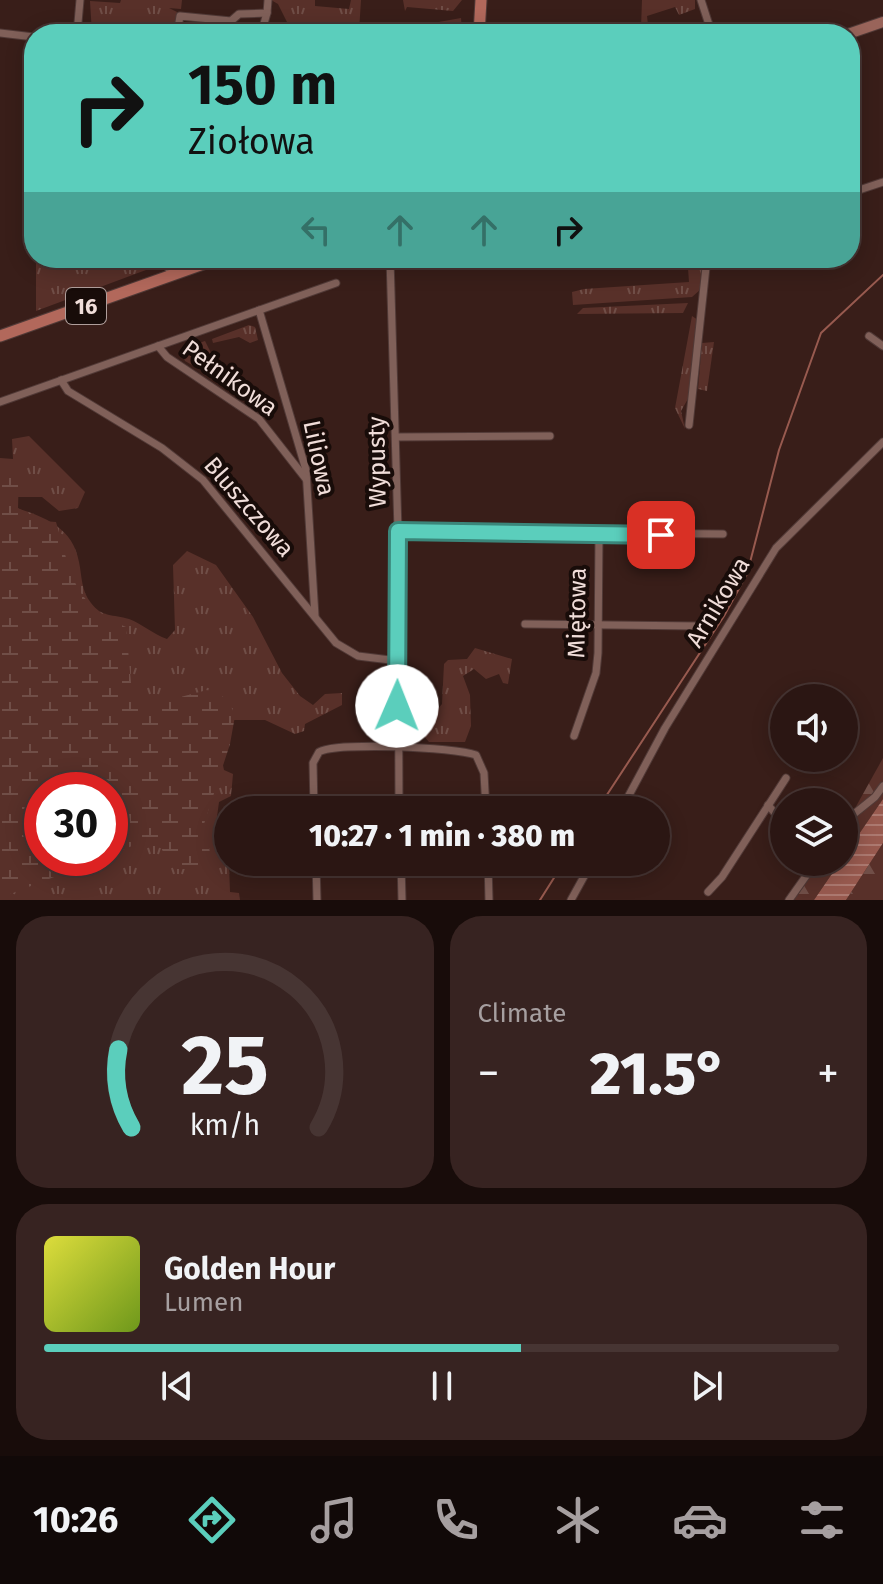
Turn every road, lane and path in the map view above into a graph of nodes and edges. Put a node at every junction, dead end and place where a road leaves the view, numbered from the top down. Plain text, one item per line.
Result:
1 (80, 0) edge
2 (268, 0) edge
3 (481, 0) edge
4 (701, 0) edge
5 (267, 13) junction
6 (883, 22) edge
7 (78, 24) edge
8 (179, 24) edge
9 (264, 24) edge
10 (480, 24) edge
11 (709, 24) edge
12 (860, 30) edge
13 (0, 33) edge
14 (24, 36) edge
15 (883, 182) edge
16 (860, 190) edge
17 (168, 268) edge
18 (192, 268) edge
19 (390, 268) edge
20 (706, 268) edge
21 (172, 275) junction
22 (336, 283) dead end
23 (259, 310) junction
24 (0, 336) edge
25 (869, 336) dead end
26 (158, 346) junction
27 (883, 346) edge
28 (61, 380) junction
29 (0, 402) edge
30 (689, 425) dead end
31 (550, 436) dead end
32 (297, 437) junction
33 (396, 437) junction
34 (281, 444) junction
35 (882, 444) edge
36 (307, 481) junction
37 (398, 531) junction
38 (723, 534) dead end
39 (599, 535) junction
40 (315, 618) junction
41 (525, 624) dead end
42 (598, 625) junction
43 (697, 626) dead end
44 (398, 661) junction
45 (574, 736) dead end
46 (396, 747) junction
47 (786, 778) dead end
48 (883, 786) edge
49 (314, 796) edge
50 (398, 796) edge
51 (485, 796) edge
52 (629, 796) edge
53 (768, 805) junction
54 (770, 807) edge
55 (858, 811) edge
56 (316, 876) edge
57 (401, 876) edge
58 (488, 876) edge
59 (584, 876) edge
60 (805, 876) edge
61 (708, 892) dead end
62 (317, 900) edge
63 (402, 900) edge
64 (489, 900) edge
65 (571, 900) edge
66 (789, 900) edge

1 - 7 street
2 - 5 street
3 - 10 main road
4 - 11 street
5 - 8 street
5 - 9 street
6 - 12 main road
13 - 14 street
15 - 16 street
17 - 21 street
18 - 21 main road, 16
19 - 33 street, Wypusty
20 - 30 street
21 - 24 main road, 16
22 - 23 street
23 - 26 street
23 - 32 street, Liliowa
25 - 27 street
26 - 28 street
26 - 34 street, Pełnikowa
28 - 29 street
28 - 40 street, Bluszczowa
31 - 33 street
32 - 34 street
32 - 36 street, Liliowa
33 - 37 street, Wypusty
34 - 36 street, Pełnikowa
35 - 52 street, Arnikowa
36 - 40 street, Liliowa
37 - 39 street
37 - 44 street, Wypusty
38 - 39 street
39 - 42 street, Miętowa
40 - 44 street, Bluszczowa
41 - 42 street
42 - 43 street
42 - 45 street, Miętowa
44 - 46 street, Wypusty
46 - 49 street
46 - 50 street, Wypusty
46 - 51 street
47 - 53 street
48 - 55 street
53 - 54 street
53 - 61 street
56 - 62 street
57 - 63 street
58 - 64 street
59 - 65 street
60 - 66 street

